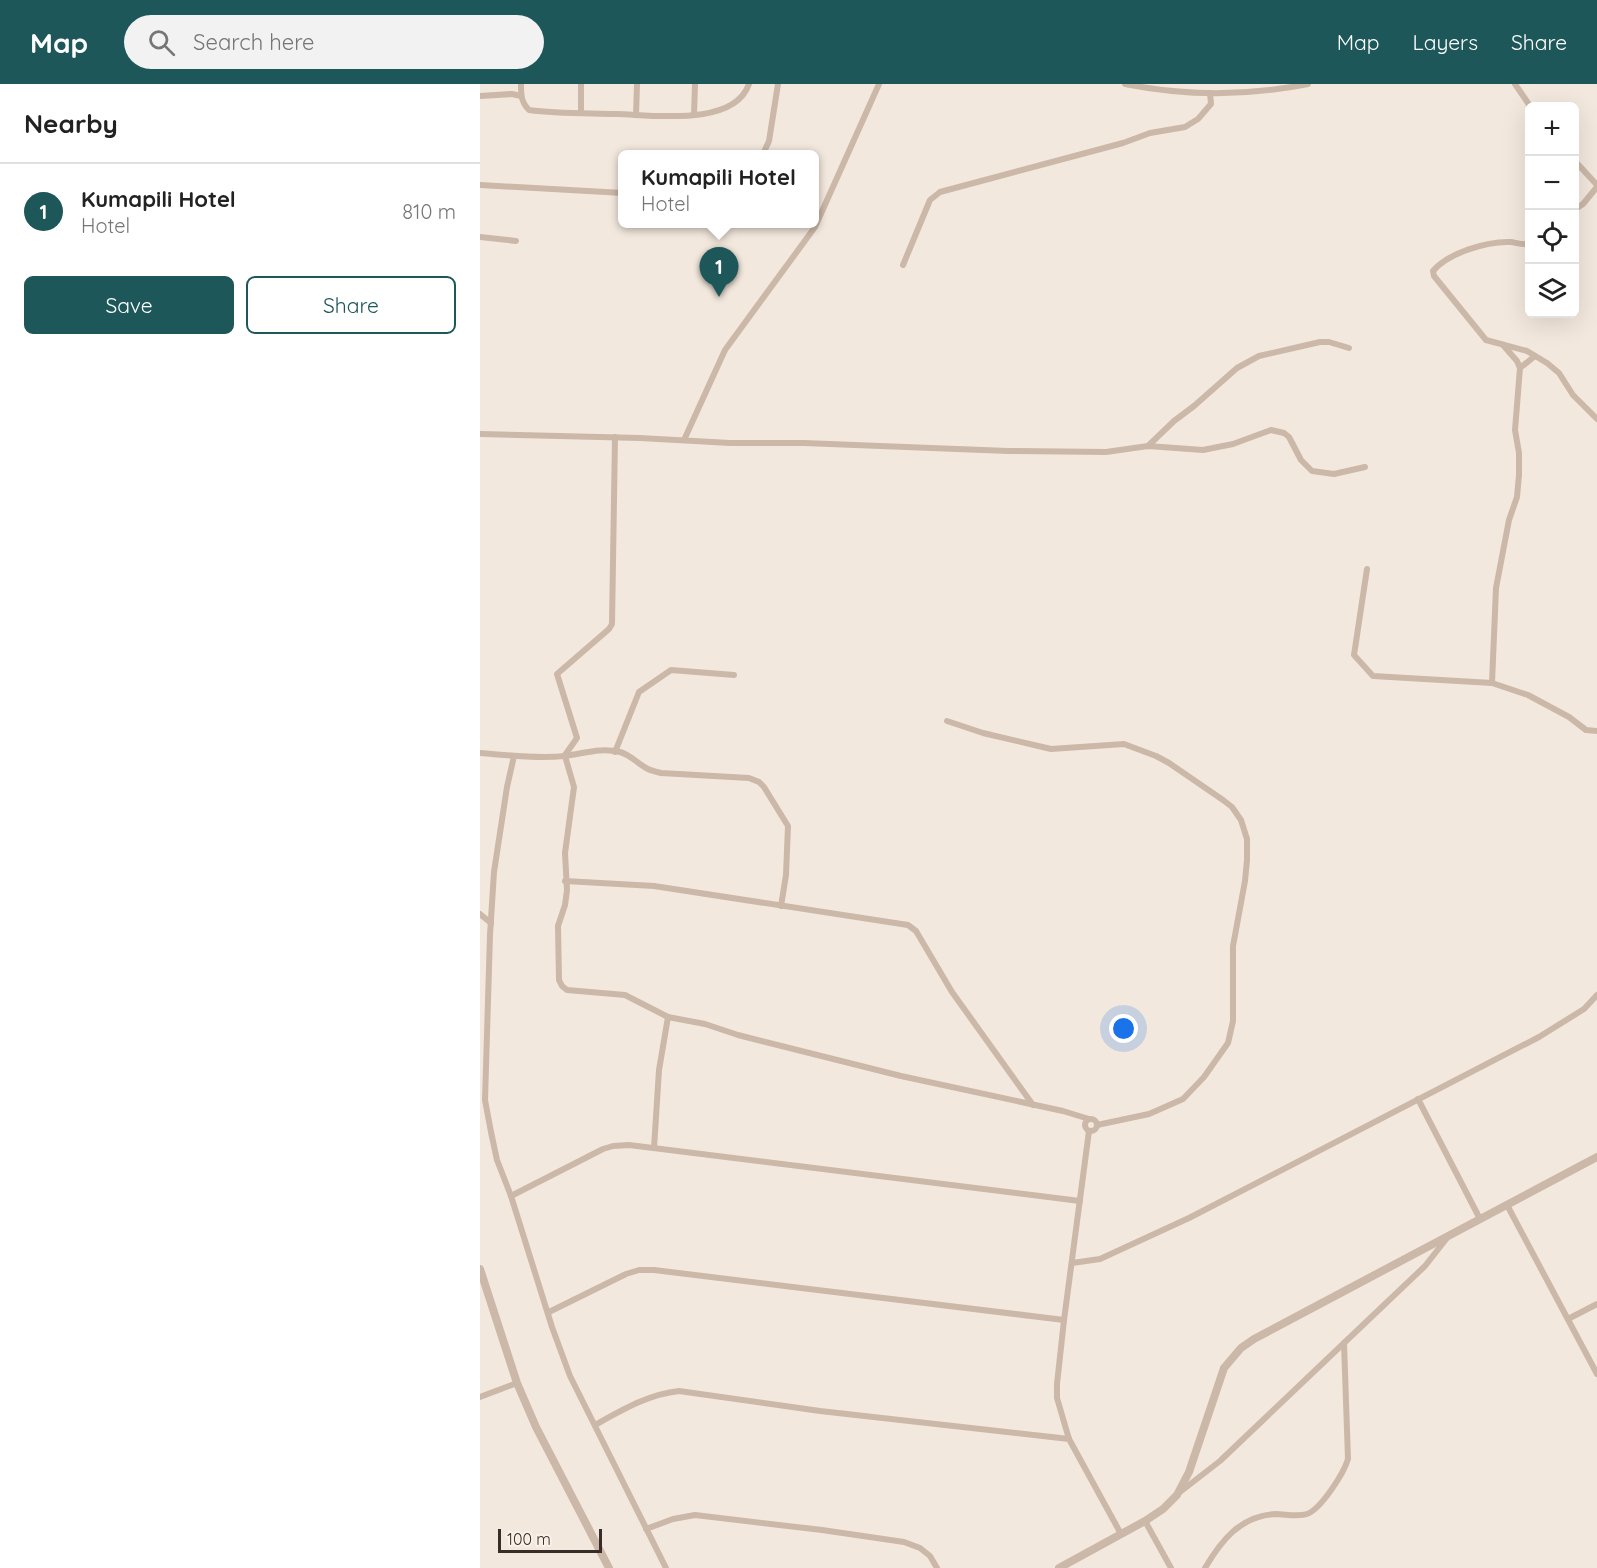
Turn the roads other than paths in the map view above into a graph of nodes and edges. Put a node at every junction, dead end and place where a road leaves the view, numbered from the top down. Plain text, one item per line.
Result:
1 (521, 84) edge
2 (582, 84) edge
3 (638, 84) edge
4 (695, 84) edge
5 (749, 84) edge
6 (778, 84) edge
7 (879, 84) edge
8 (1125, 84) edge
9 (1308, 84) edge
10 (1515, 84) edge
11 (1210, 93) junction
12 (480, 96) edge
13 (521, 96) junction
14 (1527, 102) edge
15 (580, 113) junction
16 (636, 115) junction
17 (694, 115) junction
18 (765, 150) edge
19 (1579, 165) edge
20 (480, 185) edge
21 (1597, 186) edge
22 (618, 194) edge
23 (1579, 206) edge
24 (819, 220) edge
25 (815, 228) edge
26 (480, 237) edge
27 (516, 241) dead end
28 (1525, 243) edge
29 (903, 265) dead end
30 (1503, 345) junction
31 (1349, 348) dead end
32 (1535, 356) junction
33 (1520, 368) junction
34 (1597, 419) edge
35 (480, 434) edge
36 (615, 438) junction
37 (684, 440) junction
38 (1148, 446) junction
39 (1365, 467) dead end
40 (1367, 569) dead end
41 (734, 675) dead end
42 (1492, 683) junction
43 (947, 721) dead end
44 (1597, 731) edge
45 (615, 752) junction
46 (480, 753) edge
47 (514, 756) junction
48 (565, 756) junction
49 (565, 881) junction
50 (781, 906) junction
51 (480, 914) edge
52 (491, 923) junction
53 (1597, 995) edge
54 (668, 1017) junction
55 (1418, 1099) junction
56 (1034, 1105) junction
57 (1089, 1119) junction
58 (1097, 1125) junction
59 (1089, 1131) junction
60 (654, 1148) junction
61 (1597, 1157) edge
62 (512, 1196) junction
63 (1080, 1201) junction
64 (1507, 1205) junction
65 (1480, 1219) junction
66 (1450, 1234) junction
67 (1072, 1263) junction
68 (480, 1269) edge
69 (1597, 1304) edge
70 (549, 1312) junction
71 (1568, 1319) junction
72 (1064, 1320) junction
73 (1344, 1343) junction
74 (1597, 1374) edge
75 (517, 1383) junction
76 (480, 1397) edge
77 (595, 1425) junction
78 (1069, 1439) junction
79 (1177, 1495) junction
80 (1145, 1521) junction
81 (646, 1529) junction
82 (1121, 1534) junction
83 (609, 1568) edge
84 (666, 1568) edge
85 (937, 1568) edge
86 (1059, 1568) edge
87 (1171, 1568) edge
88 (1204, 1568) edge

1 - 13 street
2 - 15 street
3 - 16 street
4 - 17 street
5 - 17 street
6 - 18 street
7 - 24 street
8 - 11 street
9 - 11 street
10 - 14 street
11 - 29 street
12 - 13 street
13 - 15 street
15 - 16 street
16 - 17 street
19 - 21 street
20 - 22 street
21 - 23 street
25 - 37 street
26 - 27 street
28 - 30 street
30 - 32 street
30 - 33 street
31 - 38 street
32 - 33 street
32 - 34 street
33 - 42 street
35 - 36 street
36 - 37 street
36 - 48 street
37 - 38 street
38 - 39 street
40 - 42 street
41 - 45 street
42 - 44 street
43 - 58 street
45 - 48 street
45 - 50 street
46 - 47 street
47 - 48 street
47 - 52 street
48 - 49 street
49 - 50 street
49 - 54 street
50 - 56 street
51 - 52 street
52 - 62 street
53 - 55 street
54 - 56 street
54 - 60 street
55 - 65 street
55 - 67 street
56 - 57 street
57 - 58 street
57 - 59 street
58 - 59 street
59 - 63 street
60 - 62 street
60 - 63 street
61 - 64 street
62 - 70 street
63 - 67 street
64 - 65 street
64 - 71 street
65 - 66 street
66 - 73 street
66 - 79 street
67 - 72 street
68 - 75 street
69 - 71 street
70 - 72 street
70 - 77 street
71 - 74 street
72 - 78 street
73 - 79 street
73 - 88 street
75 - 76 street
75 - 83 street
77 - 78 street
77 - 81 street
78 - 82 street
79 - 80 street
80 - 82 street
80 - 87 street
81 - 84 street
81 - 85 street
82 - 86 street

